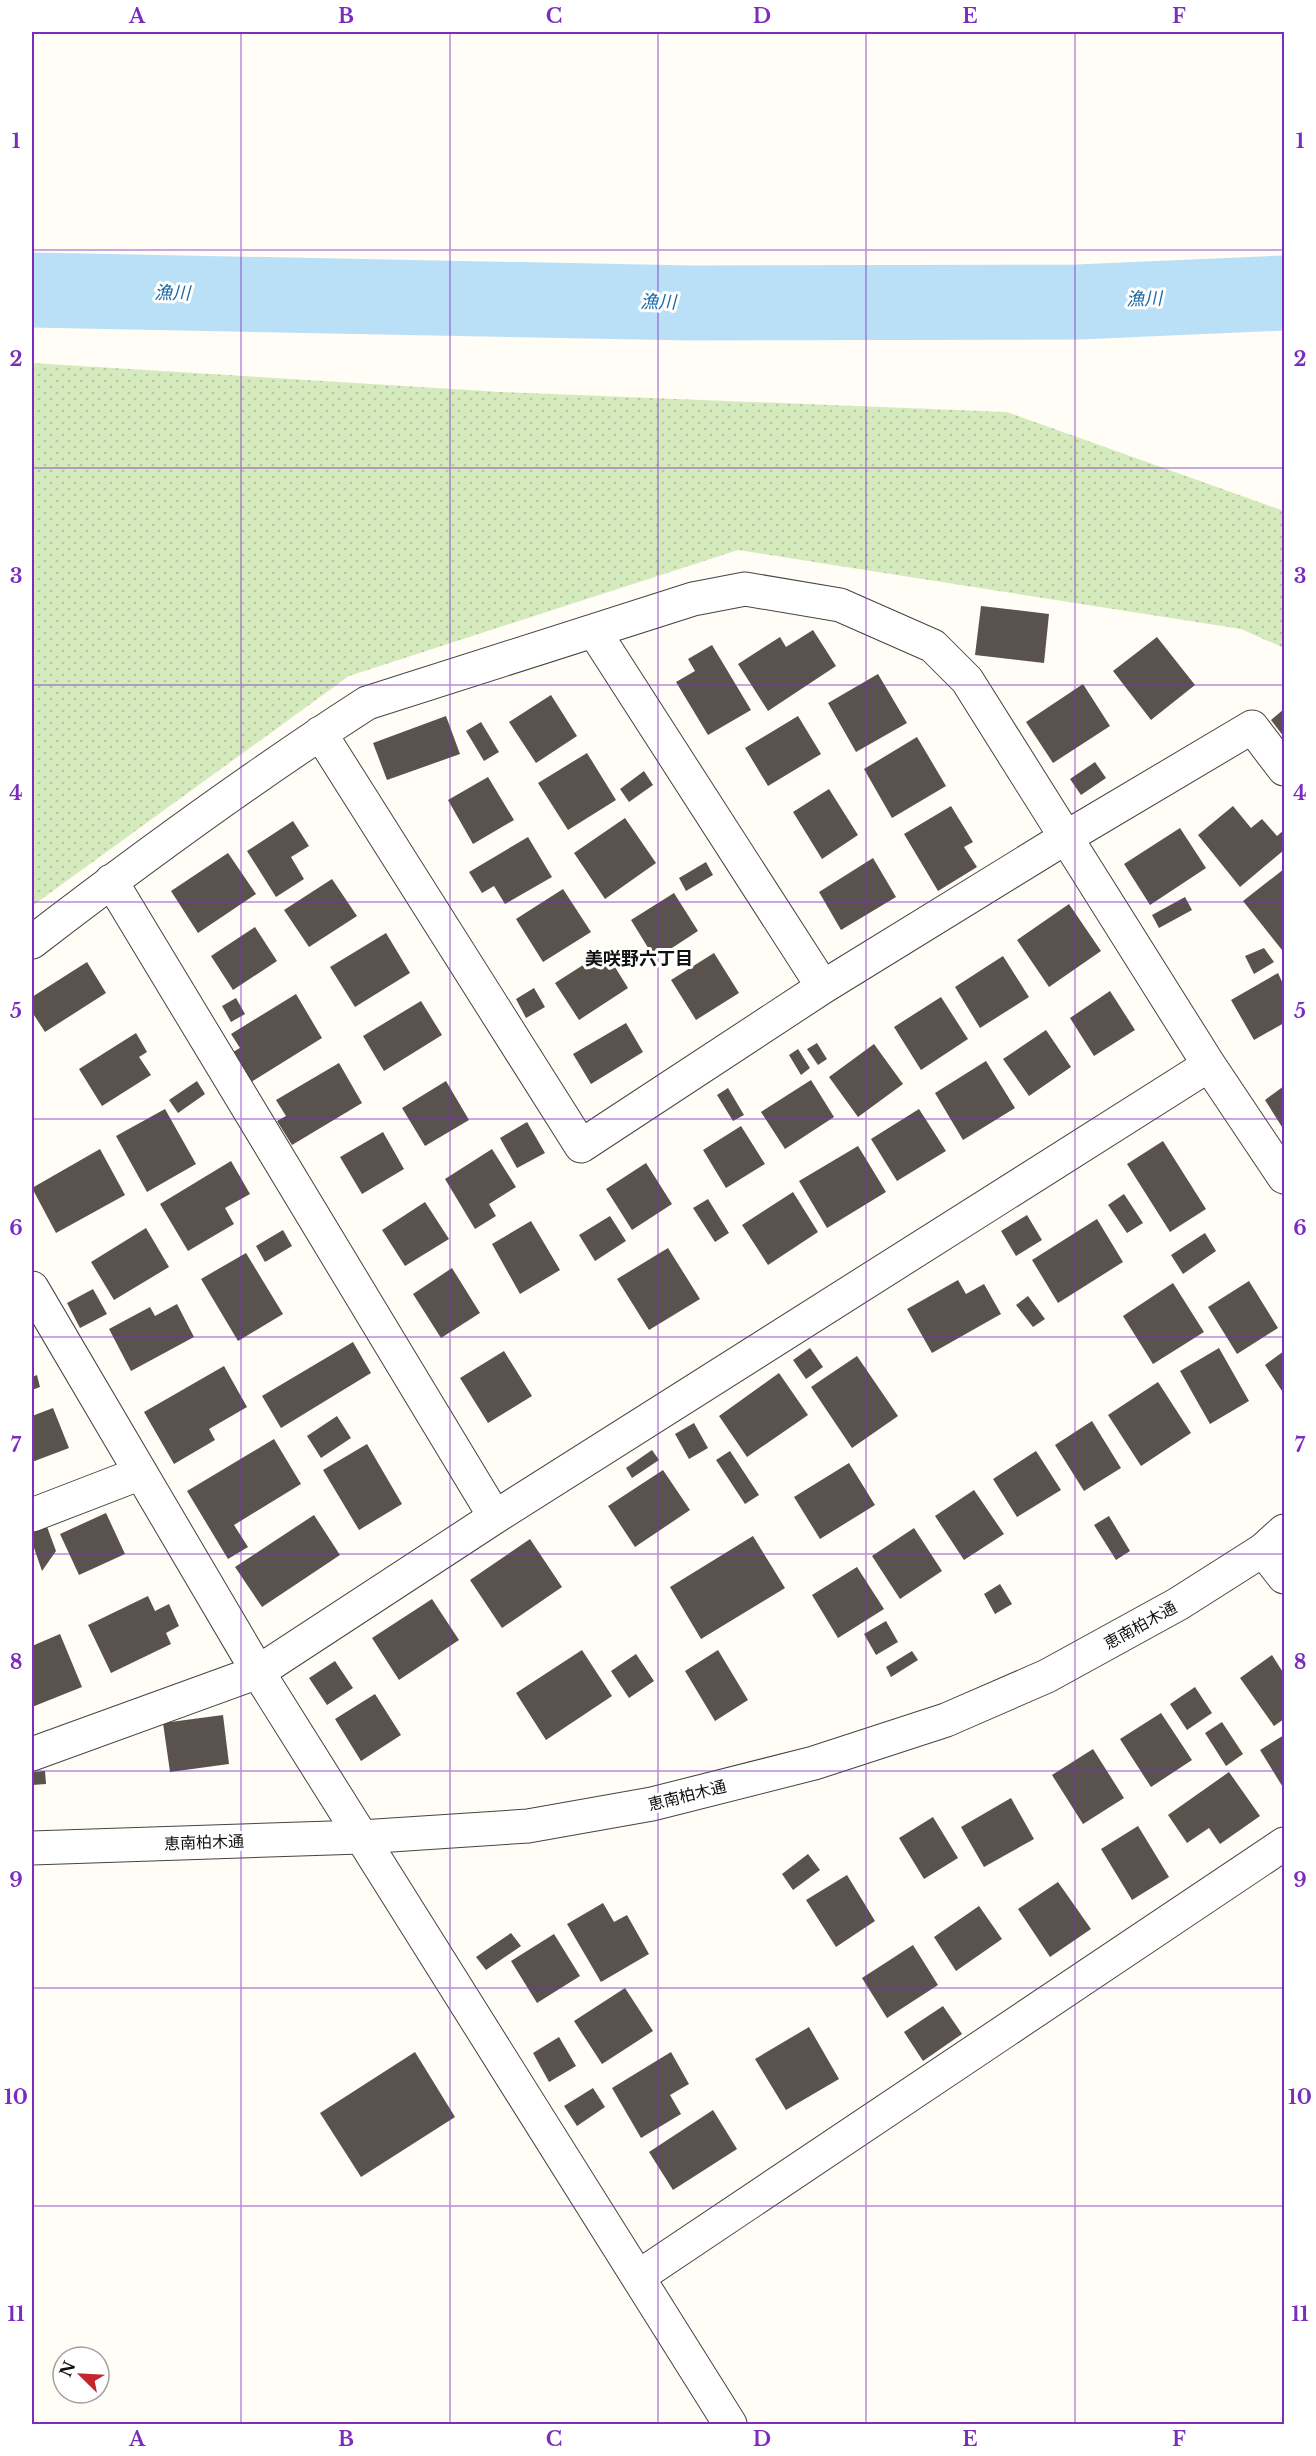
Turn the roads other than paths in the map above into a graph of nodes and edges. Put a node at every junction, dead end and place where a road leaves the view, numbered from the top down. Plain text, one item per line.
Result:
1 (594, 631) junction
2 (320, 733) junction
3 (1284, 770) edge
4 (1065, 838) junction
5 (111, 881) junction
6 (32, 942) edge
7 (823, 987) junction
8 (1209, 1065) junction
9 (1284, 1177) edge
10 (32, 1288) edge
11 (141, 1473) junction
12 (32, 1515) edge
13 (495, 1517) junction
14 (1274, 1541) edge
15 (1284, 1577) edge
16 (258, 1672) junction
17 (32, 1754) edge
18 (362, 1837) junction
19 (1284, 1844) edge
20 (32, 1848) edge
21 (638, 2277) junction
22 (730, 2424) edge

1 - 2 street
1 - 4 street
1 - 7 street
2 - 5 street
2 - 7 street
3 - 4 street
4 - 7 street
4 - 8 street
5 - 6 street
5 - 13 street
8 - 9 street
8 - 13 street
10 - 11 street
11 - 12 street
11 - 16 street
13 - 16 street
14 - 15 street
14 - 18 street, 恵南柏木通
16 - 17 street
16 - 18 street
18 - 20 street, 恵南柏木通
18 - 21 street
19 - 21 street
21 - 22 street

